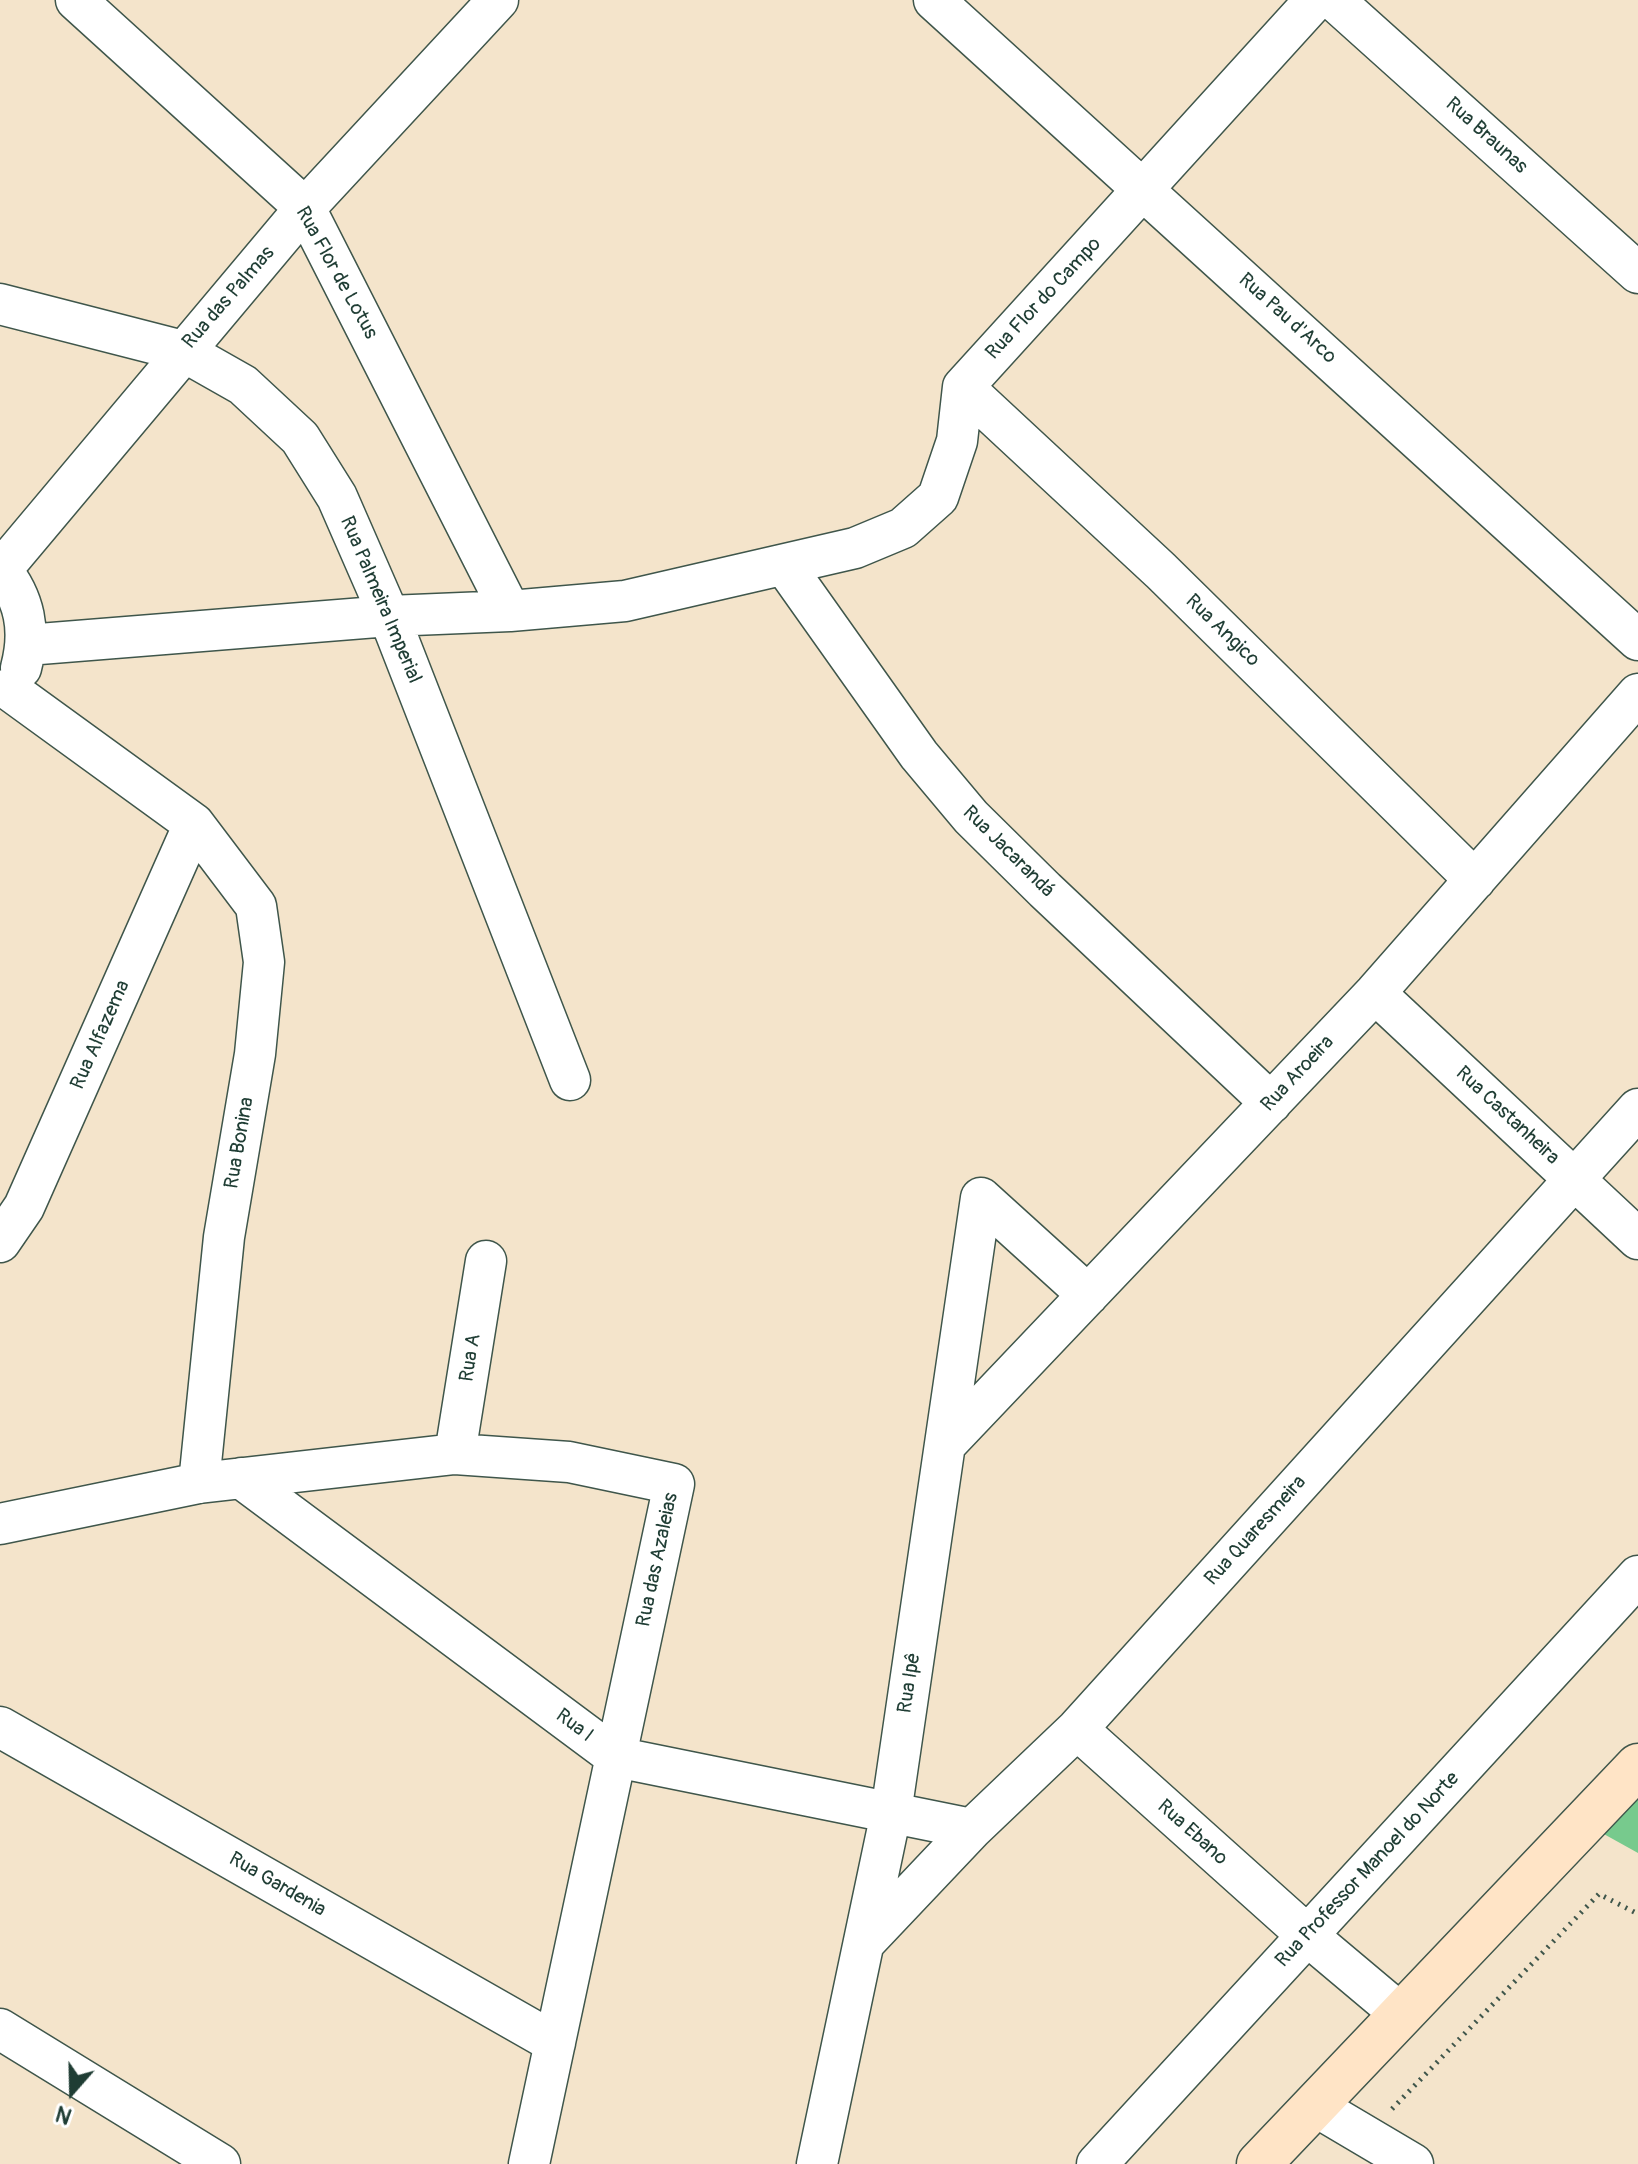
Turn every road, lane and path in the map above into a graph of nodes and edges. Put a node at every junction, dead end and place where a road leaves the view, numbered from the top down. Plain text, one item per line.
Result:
1 (76, 0) edge
2 (934, 0) edge
3 (1315, 0) edge
4 (1334, 0) edge
5 (495, 1) edge
6 (1145, 190) junction
7 (305, 208) junction
8 (1638, 273) edge
9 (0, 304) edge
10 (183, 351) junction
11 (963, 387) junction
12 (785, 566) junction
13 (1, 568) edge
14 (510, 611) junction
15 (389, 616) junction
16 (1638, 640) edge
17 (27, 645) junction
18 (4, 693) edge
19 (1638, 694) edge
20 (194, 824) junction
21 (1475, 880) junction
22 (1375, 993) junction
23 (570, 1080) dead end
24 (1271, 1103) junction
25 (1638, 1109) edge
26 (1573, 1179) junction
27 (1638, 1239) edge
28 (0, 1242) edge
29 (486, 1261) dead end
30 (1088, 1295) junction
31 (946, 1444) junction
32 (455, 1454) junction
33 (241, 1478) junction
34 (199, 1483) junction
35 (0, 1524) edge
36 (1638, 1576) edge
37 (0, 1727) edge
38 (1077, 1729) junction
39 (616, 1757) junction
40 (1638, 1766) edge
41 (891, 1813) junction
42 (972, 1829) junction
43 (1638, 1914) edge
44 (1308, 1936) junction
45 (864, 1943) junction
46 (1402, 2015) junction
47 (0, 2029) edge
48 (555, 2043) junction
49 (1315, 2106) junction
50 (1366, 2136) junction
51 (1409, 2163) edge
52 (220, 2164) edge
53 (529, 2164) edge
54 (817, 2164) edge
55 (1097, 2164) edge
56 (1259, 2164) edge

1 - 7 street, Rua Flor de Lotus
2 - 6 street, Rua Pau d'Arco
3 - 6 street, Rua Flor do Campo
4 - 8 street, Rua Braunas
5 - 7 street, Rua das Palmas
6 - 11 street, Rua Flor do Campo
6 - 16 street, Rua Pau d'Arco
7 - 10 street, Rua das Palmas
7 - 14 street, Rua Flor de Lotus
9 - 10 street, Rua Palmeira Imperial
10 - 13 street, Rua das Palmas
10 - 15 street, Rua Palmeira Imperial
11 - 12 street
11 - 21 street, Rua Angico
12 - 14 street
12 - 24 street, Rua Jacarandá
13 - 17 street
14 - 15 street
15 - 17 street
15 - 23 street, Rua Palmeira Imperial
17 - 18 street
18 - 20 street, Rua Bonina
19 - 21 street, Rua Aroeira
20 - 28 street, Rua Alfazema
20 - 34 street, Rua Bonina
21 - 22 street, Rua Aroeira
22 - 24 street, Rua Aroeira
22 - 26 street, Rua Castanheira
24 - 30 street, Rua Aroeira
25 - 26 street, Rua Quaresmeira
26 - 27 street, Rua Castanheira
26 - 38 street, Rua Quaresmeira
29 - 32 street, Rua A
30 - 31 street, Rua Aroeira
30 - 31 street, Rua Ipê
31 - 41 street, Rua Ipê
32 - 33 street, Rua das Azaleias
32 - 39 street, Rua das Azaleias
33 - 34 street, Rua das Azaleias
33 - 39 street, Rua I
34 - 35 street, Rua das Azaleias
36 - 44 street, Rua Professor Manoel do Norte
37 - 48 street, Rua Gardenia
38 - 42 street, Rua Quaresmeira
38 - 44 street, Rua Ebano
39 - 41 street, Rua I
39 - 48 street, Rua das Azaleias
40 - 46 main road
41 - 42 street, Rua I
41 - 45 street, Rua Ipê
42 - 45 street, Rua Quaresmeira
43 - 50 path
44 - 46 street, Rua Ebano
44 - 55 street, Rua Professor Manoel do Norte
45 - 54 street, Rua Ipê
46 - 49 main road
47 - 52 street
48 - 53 street, Rua das Azaleias
49 - 50 street
49 - 56 main road
50 - 51 street

